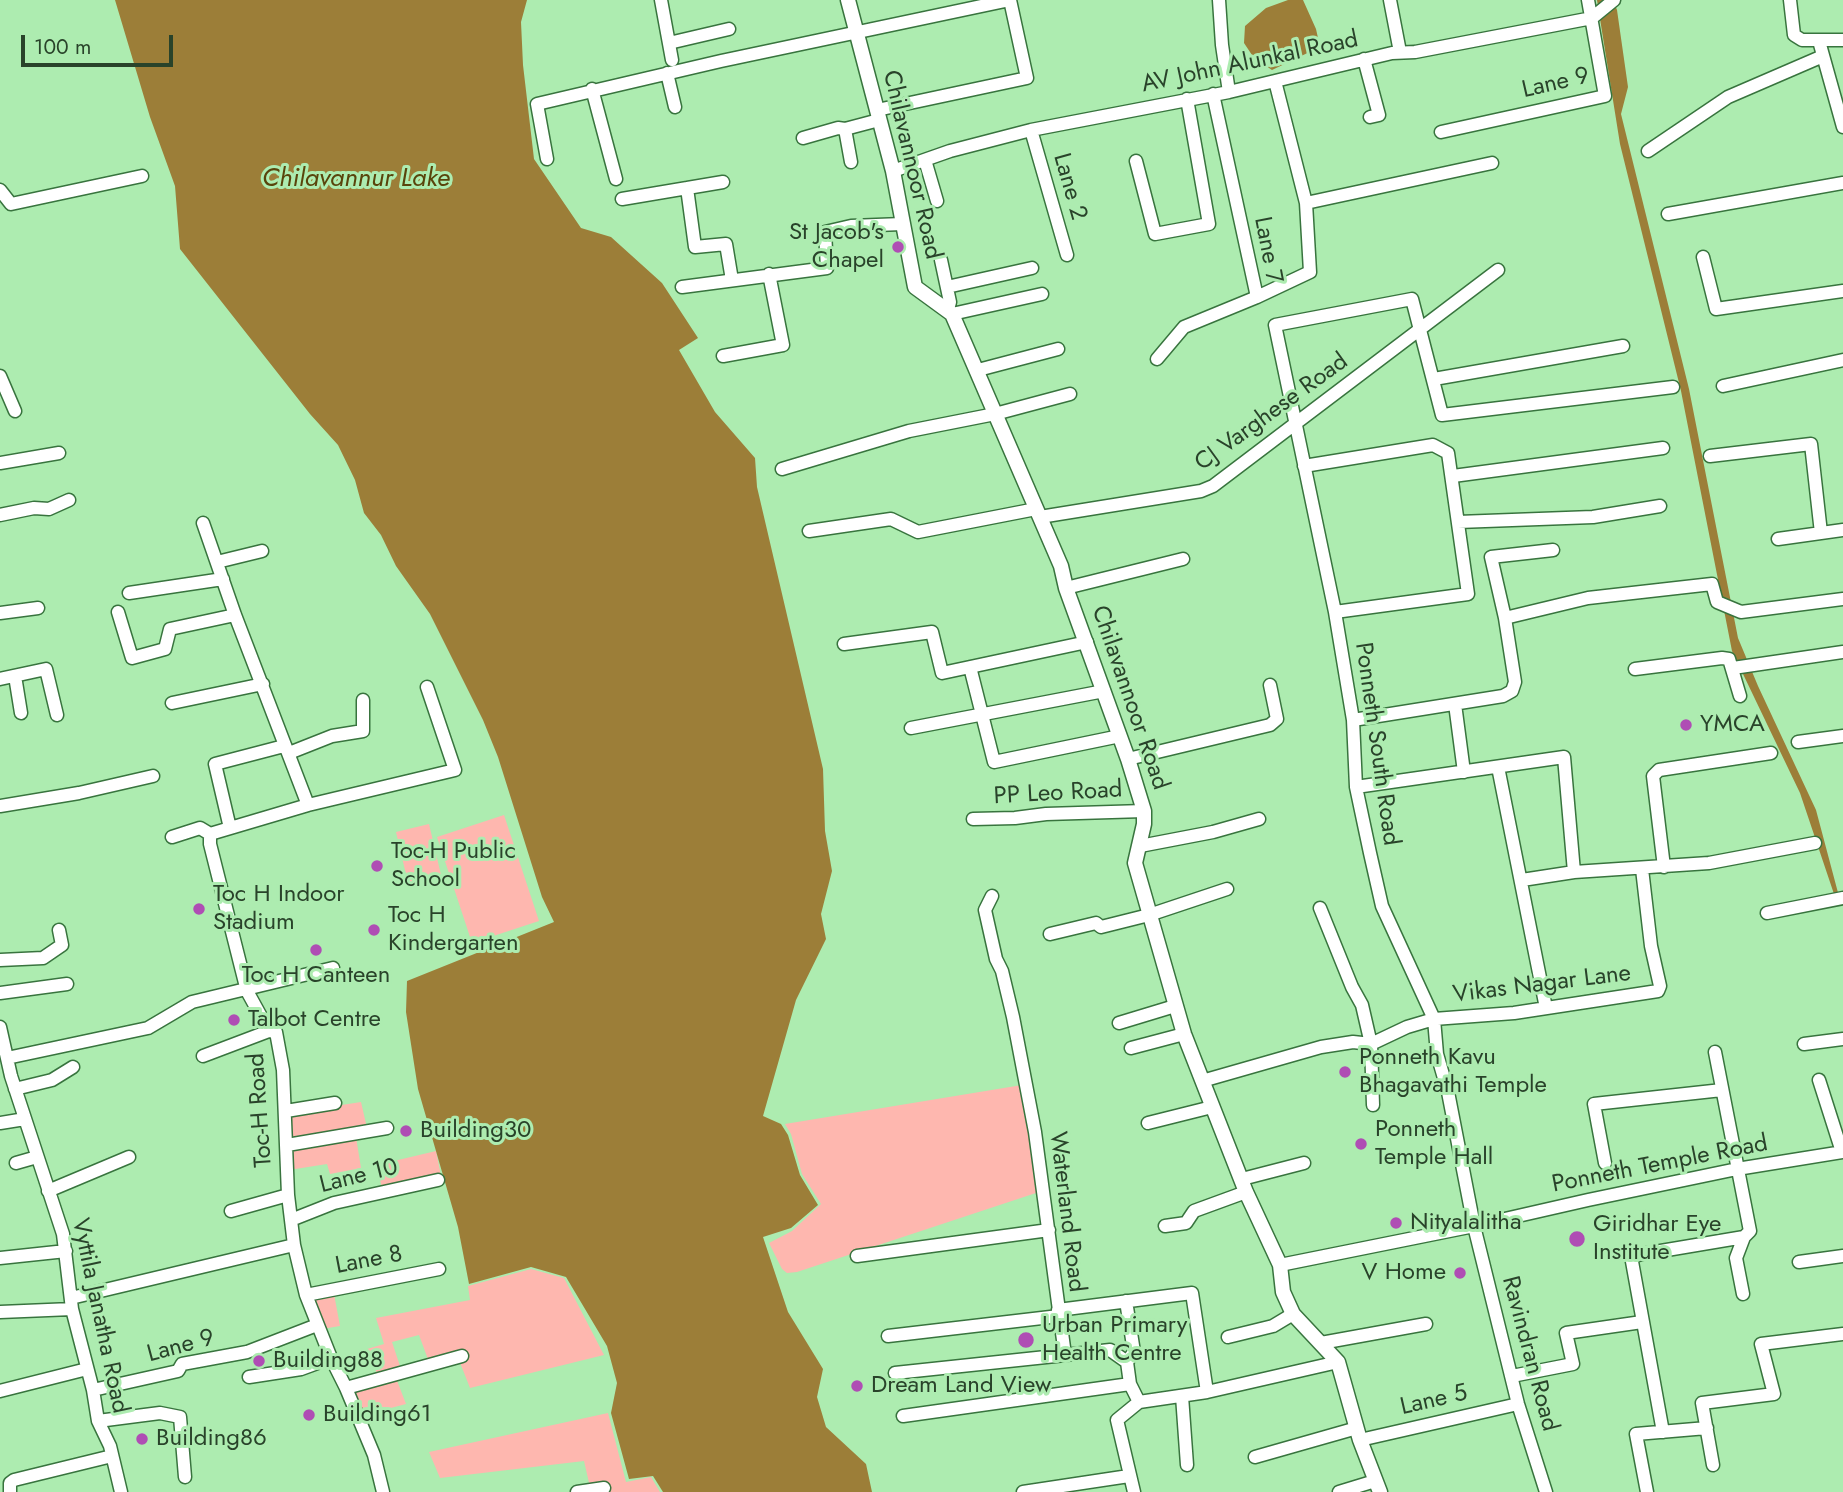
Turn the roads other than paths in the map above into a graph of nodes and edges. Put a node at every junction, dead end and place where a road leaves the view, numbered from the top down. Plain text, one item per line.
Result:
1 (661, 0) edge
2 (848, 0) edge
3 (1010, 0) edge
4 (1219, 0) edge
5 (1390, 0) edge
6 (1588, 0) edge
7 (1614, 0) edge
8 (1790, 0) edge
9 (953, 5) edge
10 (1592, 18) junction
11 (729, 29) dead end
12 (857, 32) junction
13 (1843, 40) edge
14 (1819, 41) junction
15 (669, 43) junction
16 (1400, 52) junction
17 (1823, 56) junction
18 (672, 60) dead end
19 (1364, 60) junction
20 (667, 73) junction
21 (1275, 81) junction
22 (592, 89) junction
23 (1229, 92) junction
24 (1213, 94) junction
25 (1187, 99) junction
26 (675, 107) dead end
27 (878, 115) junction
28 (1370, 117) dead end
29 (1843, 127) edge
30 (845, 129) junction
31 (1031, 130) junction
32 (1441, 132) dead end
33 (803, 138) dead end
34 (1648, 151) dead end
35 (547, 159) dead end
36 (925, 160) junction
37 (1136, 160) dead end
38 (851, 162) dead end
39 (1492, 163) dead end
40 (893, 171) junction
41 (142, 176) dead end
42 (616, 179) dead end
43 (723, 182) dead end
44 (1843, 183) edge
45 (687, 188) junction
46 (0, 190) edge
47 (622, 199) dead end
48 (937, 201) dead end
49 (1307, 203) junction
50 (1668, 214) dead end
51 (1310, 220) dead end
52 (902, 225) junction
53 (1067, 255) dead end
54 (1703, 257) dead end
55 (941, 260) dead end
56 (1032, 268) dead end
57 (1498, 270) dead end
58 (769, 274) junction
59 (732, 280) junction
60 (682, 287) dead end
61 (947, 287) junction
62 (1843, 291) edge
63 (1042, 294) dead end
64 (1257, 297) junction
65 (950, 312) junction
66 (1420, 330) junction
67 (1623, 345) dead end
68 (1058, 349) dead end
69 (723, 356) dead end
70 (1157, 359) dead end
71 (1843, 360) edge
72 (978, 370) junction
73 (0, 376) edge
74 (1434, 379) junction
75 (1723, 386) dead end
76 (1673, 387) dead end
77 (1070, 394) dead end
78 (15, 411) dead end
79 (995, 414) junction
80 (1295, 423) junction
81 (1663, 448) dead end
82 (60, 453) dead end
83 (1710, 456) dead end
84 (0, 463) edge
85 (1304, 466) junction
86 (782, 470) dead end
87 (1453, 476) junction
88 (69, 500) dead end
89 (1660, 506) dead end
90 (1038, 513) junction
91 (0, 515) edge
92 (1458, 522) junction
93 (203, 523) dead end
94 (1843, 530) edge
95 (809, 531) dead end
96 (1821, 533) junction
97 (1778, 540) dead end
98 (1553, 550) dead end
99 (262, 551) dead end
100 (1184, 559) dead end
101 (217, 562) junction
102 (223, 579) junction
103 (1066, 588) junction
104 (129, 593) dead end
105 (1843, 599) edge
106 (38, 608) dead end
107 (118, 612) dead end
108 (1335, 612) junction
109 (0, 613) edge
110 (235, 615) junction
111 (1505, 618) junction
112 (1087, 642) junction
113 (844, 644) dead end
114 (1843, 652) edge
115 (970, 667) junction
116 (1733, 668) junction
117 (1635, 669) dead end
118 (15, 676) junction
119 (0, 679) edge
120 (263, 684) junction
121 (1270, 685) dead end
122 (427, 687) dead end
123 (1104, 691) junction
124 (1740, 696) dead end
125 (363, 700) dead end
126 (172, 704) dead end
127 (1455, 704) junction
128 (20, 713) dead end
129 (57, 715) dead end
130 (982, 716) junction
131 (1353, 720) junction
132 (911, 728) dead end
133 (1120, 736) junction
134 (1843, 736) edge
135 (1798, 742) dead end
136 (286, 749) junction
137 (1771, 753) dead end
138 (1128, 759) junction
139 (1498, 766) junction
140 (1464, 772) junction
141 (153, 776) dead end
142 (1356, 787) junction
143 (308, 805) junction
144 (0, 806) edge
145 (1144, 811) junction
146 (973, 819) dead end
147 (1259, 819) dead end
148 (230, 828) junction
149 (210, 834) junction
150 (172, 837) dead end
151 (1815, 843) dead end
152 (1140, 846) junction
153 (1664, 867) junction
154 (1642, 869) junction
155 (1574, 872) junction
156 (1522, 880) junction
157 (1227, 889) dead end
158 (992, 896) dead end
159 (1843, 898) edge
160 (1320, 908) dead end
161 (1767, 913) dead end
162 (1149, 915) junction
163 (59, 930) dead end
164 (1050, 934) dead end
165 (0, 960) edge
166 (333, 968) dead end
167 (67, 984) dead end
168 (247, 990) junction
169 (0, 993) edge
170 (1175, 1006) junction
171 (1546, 1008) junction
172 (1434, 1019) junction
173 (1119, 1023) dead end
174 (0, 1027) edge
175 (269, 1031) junction
176 (1184, 1034) junction
177 (1843, 1039) edge
178 (2, 1044) edge
179 (1371, 1044) junction
180 (1804, 1044) dead end
181 (1131, 1048) dead end
182 (1715, 1052) dead end
183 (203, 1056) dead end
184 (7, 1058) junction
185 (73, 1067) dead end
186 (1819, 1080) dead end
187 (1202, 1081) junction
188 (15, 1088) junction
189 (1722, 1090) junction
190 (335, 1103) dead end
191 (1373, 1105) dead end
192 (1212, 1107) junction
193 (286, 1111) junction
194 (25, 1119) junction
195 (1148, 1123) dead end
196 (0, 1124) edge
197 (387, 1128) dead end
198 (287, 1145) junction
199 (1842, 1152) edge
200 (37, 1157) junction
201 (129, 1157) dead end
202 (16, 1163) dead end
203 (1304, 1163) dead end
204 (1605, 1163) dead end
205 (1737, 1169) junction
206 (438, 1180) dead end
207 (1244, 1186) junction
208 (48, 1191) junction
209 (288, 1195) junction
210 (231, 1211) dead end
211 (291, 1220) junction
212 (1165, 1226) dead end
213 (1474, 1226) junction
214 (1049, 1230) junction
215 (1744, 1237) junction
216 (294, 1245) junction
217 (66, 1251) junction
218 (858, 1256) dead end
219 (1843, 1256) edge
220 (0, 1258) edge
221 (1799, 1262) dead end
222 (1280, 1265) junction
223 (439, 1269) dead end
224 (1743, 1294) dead end
225 (306, 1295) junction
226 (1126, 1301) junction
227 (72, 1304) junction
228 (0, 1311) edge
229 (1058, 1313) junction
230 (1293, 1314) junction
231 (1642, 1322) junction
232 (1426, 1324) dead end
233 (317, 1325) junction
234 (1843, 1334) edge
235 (888, 1336) dead end
236 (1228, 1337) dead end
237 (1321, 1343) junction
238 (1065, 1355) junction
239 (462, 1356) dead end
240 (331, 1358) junction
241 (1127, 1362) junction
242 (1338, 1362) junction
243 (87, 1369) junction
244 (895, 1373) dead end
245 (1512, 1376) junction
246 (249, 1377) dead end
247 (1130, 1384) junction
248 (346, 1388) junction
249 (93, 1390) junction
250 (0, 1391) edge
251 (1207, 1392) junction
252 (1182, 1396) junction
253 (1139, 1402) junction
254 (1518, 1404) junction
255 (903, 1416) dead end
256 (98, 1421) junction
257 (1707, 1428) junction
258 (1663, 1432) junction
259 (1358, 1434) junction
260 (112, 1456) junction
261 (1255, 1457) dead end
262 (1187, 1465) dead end
263 (1713, 1465) dead end
264 (185, 1476) dead end
265 (1129, 1476) junction
266 (1377, 1487) edge
267 (604, 1488) dead end
268 (10, 1492) edge
269 (121, 1492) edge
270 (383, 1492) edge
271 (577, 1492) edge
272 (1023, 1492) edge
273 (1134, 1492) edge
274 (1339, 1492) edge
275 (1546, 1492) edge
276 (1647, 1492) edge

1 - 15 street
2 - 12 street, Chilavannoor Road
3 - 9 street
3 - 27 street
4 - 23 street
5 - 16 street
6 - 10 street
7 - 10 street, AV John Alunkal Road
8 - 14 street
9 - 12 street
10 - 16 street, AV John Alunkal Road
10 - 32 street, Lane 9
11 - 15 street
12 - 20 street
12 - 27 street, Chilavannoor Road
13 - 14 street
14 - 17 street
15 - 18 street
16 - 19 street, AV John Alunkal Road
17 - 29 street
17 - 34 street
19 - 21 street, AV John Alunkal Road
19 - 28 street
20 - 22 street
20 - 26 street
21 - 23 street, AV John Alunkal Road
21 - 49 street
22 - 35 street
22 - 42 street
23 - 24 street, AV John Alunkal Road
24 - 25 street, AV John Alunkal Road
24 - 64 street, Lane 7
25 - 31 street, AV John Alunkal Road
25 - 37 street
27 - 30 street
27 - 40 street, Chilavannoor Road
30 - 33 street
30 - 38 street
31 - 36 street, AV John Alunkal Road
31 - 53 street, Lane 2
36 - 40 street, AV John Alunkal Road
36 - 48 street
39 - 49 street
40 - 52 street, Chilavannoor Road
41 - 46 street
43 - 45 street
44 - 50 street
45 - 47 street
45 - 59 street
49 - 51 street
49 - 64 street
52 - 58 street
52 - 65 street, Chilavannoor Road
54 - 62 street
55 - 61 street
56 - 61 street
57 - 66 street, CJ Varghese Road
58 - 59 street
58 - 69 street
59 - 60 street
61 - 65 street
63 - 65 street
64 - 70 street, Lane 7
65 - 72 street, Chilavannoor Road
66 - 74 street
66 - 80 street, CJ Varghese Road
66 - 80 street, Ponneth South Road
67 - 74 street
68 - 72 street
71 - 75 street
72 - 79 street, Chilavannoor Road
73 - 78 street
74 - 76 street
77 - 79 street
79 - 86 street
79 - 90 street, Chilavannoor Road
80 - 85 street, Ponneth South Road
80 - 90 street, CJ Varghese Road
81 - 87 street
82 - 84 street
83 - 96 street
85 - 87 street
85 - 108 street, Ponneth South Road
87 - 92 street
88 - 91 street
89 - 92 street
90 - 95 street, CJ Varghese Road
90 - 103 street, Chilavannoor Road
92 - 108 street
93 - 101 street
94 - 96 street
96 - 97 street
98 - 111 street
99 - 101 street
100 - 103 street
101 - 102 street
102 - 104 street
102 - 110 street
103 - 112 street, Chilavannoor Road
105 - 111 street
106 - 109 street
107 - 110 street
108 - 131 street, Ponneth South Road
110 - 120 street
111 - 127 street
112 - 115 street
112 - 123 street, Chilavannoor Road
113 - 115 street
114 - 116 street
115 - 130 street
116 - 117 street
116 - 124 street
118 - 119 street
118 - 128 street
118 - 129 street
120 - 126 street
120 - 136 street
121 - 138 street
122 - 143 street
123 - 130 street
123 - 133 street, Chilavannoor Road
125 - 136 street
127 - 131 street
127 - 140 street
130 - 132 street
130 - 133 street
131 - 142 street, Ponneth South Road
133 - 138 street, Chilavannoor Road
134 - 135 street
136 - 143 street
136 - 148 street
137 - 153 street
138 - 145 street, Chilavannoor Road
139 - 140 street
139 - 155 street
139 - 156 street
140 - 142 street
141 - 144 street
142 - 172 street, Ponneth South Road
143 - 148 street
145 - 146 street, PP Leo Road
145 - 152 street, Chilavannoor Road
147 - 152 street
148 - 149 street
149 - 150 street
149 - 168 street, Toc-H Road
151 - 153 street
152 - 162 street, Chilavannoor Road
153 - 154 street
154 - 155 street
154 - 171 street, Vikas Nagar Lane
155 - 156 street
156 - 171 street
157 - 162 street
158 - 214 street, Waterland Road
159 - 161 street
160 - 179 street
162 - 164 street
162 - 170 street, Chilavannoor Road
163 - 165 street
166 - 168 street
167 - 169 street
168 - 175 street, Toc-H Road
168 - 184 street
170 - 173 street
170 - 176 street, Chilavannoor Road
171 - 172 street, Vikas Nagar Lane
172 - 179 street, Vikas Nagar Lane
172 - 213 street, Ponneth South Road
174 - 178 street, Vyttila Janatha Road
175 - 183 street
175 - 193 street, Toc-H Road
176 - 181 street
176 - 187 street, Chilavannoor Road
177 - 180 street
178 - 184 street, Vyttila Janatha Road
179 - 187 street
179 - 191 street
182 - 189 street
184 - 188 street, Vyttila Janatha Road
185 - 188 street
186 - 199 street
187 - 192 street, Chilavannoor Road
188 - 194 street, Vyttila Janatha Road
189 - 204 street
189 - 205 street
190 - 193 street
192 - 195 street
192 - 207 street, Chilavannoor Road
193 - 198 street, Toc-H Road
194 - 196 street
194 - 200 street, Vyttila Janatha Road
197 - 198 street
198 - 209 street, Toc-H Road
199 - 205 street, Ponneth Temple Road
200 - 202 street
200 - 208 street, Vyttila Janatha Road
201 - 208 street
203 - 207 street
205 - 213 street, Ponneth Temple Road
205 - 215 street
206 - 211 street, Lane 10
207 - 212 street
207 - 222 street, Chilavannoor Road
208 - 217 street, Vyttila Janatha Road
209 - 210 street
209 - 211 street, Toc-H Road
211 - 216 street, Toc-H Road
213 - 222 street, Ponneth Temple Road
213 - 245 street, Ravindran Road
214 - 218 street
214 - 229 street, Waterland Road
215 - 224 street
215 - 231 street
216 - 225 street, Toc-H Road
216 - 227 street
217 - 220 street
217 - 227 street, Vyttila Janatha Road
219 - 221 street
222 - 230 street, Chilavannoor Road
223 - 225 street, Lane 8
225 - 233 street, Toc-H Road
226 - 229 street
226 - 241 street
226 - 251 street
227 - 228 street
227 - 243 street, Vyttila Janatha Road
229 - 235 street
229 - 238 street, Waterland Road
230 - 236 street
230 - 237 street, Chilavannoor Road
231 - 245 street
231 - 258 street
232 - 237 street
233 - 240 street, Toc-H Road
233 - 249 street, Lane 9
234 - 257 street
237 - 242 street, Chilavannoor Road
238 - 241 street
238 - 244 street
239 - 248 street
240 - 246 street
240 - 248 street, Toc-H Road
241 - 247 street
242 - 251 street
242 - 259 street, Chilavannoor Road
243 - 249 street, Vyttila Janatha Road
243 - 250 street
245 - 254 street, Ravindran Road
247 - 253 street
247 - 255 street
248 - 270 street, Toc-H Road
249 - 256 street, Vyttila Janatha Road
251 - 252 street
252 - 253 street
252 - 262 street
253 - 265 street
254 - 259 street, Lane 5
254 - 275 street, Ravindran Road
256 - 260 street, Vyttila Janatha Road
256 - 264 street
257 - 258 street
257 - 263 street
258 - 276 street
259 - 261 street, Lane 5
259 - 266 street, Chilavannoor Road
260 - 268 street
260 - 269 street, Vyttila Janatha Road
265 - 272 street
265 - 273 street
266 - 274 street
267 - 271 street

